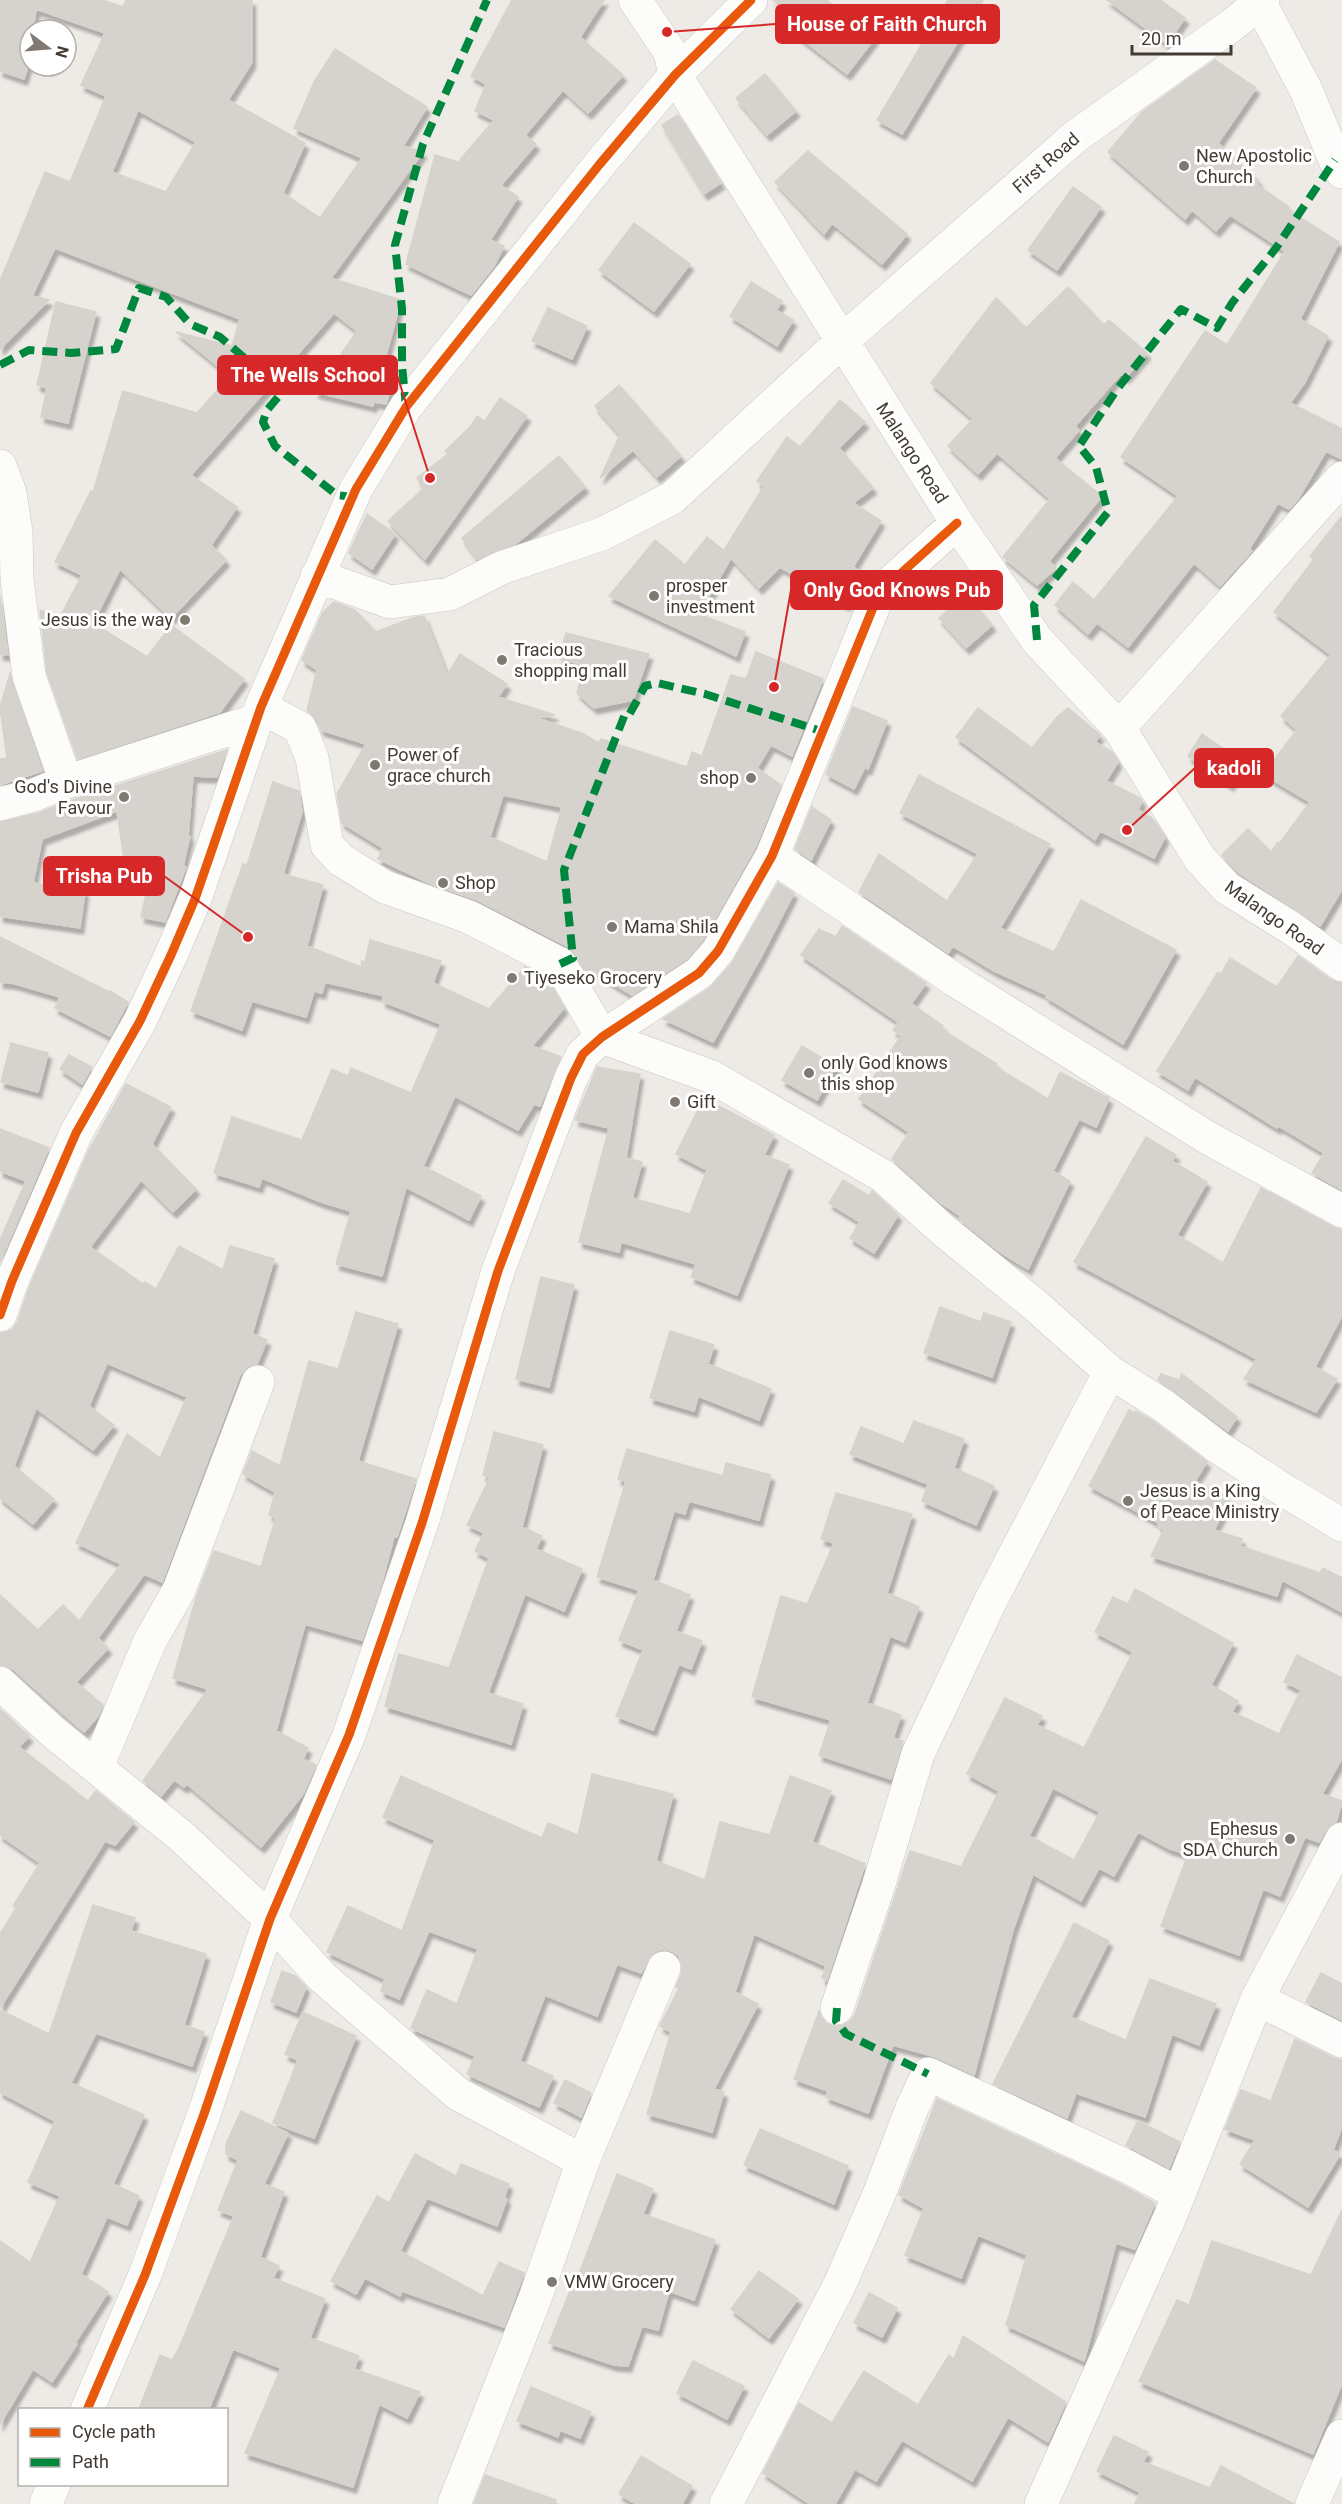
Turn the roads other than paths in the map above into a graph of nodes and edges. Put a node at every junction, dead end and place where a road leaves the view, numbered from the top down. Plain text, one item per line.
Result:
1 (635, 0) edge
2 (751, 0) edge
3 (1262, 1) edge
4 (675, 75) junction
5 (1342, 172) edge
6 (841, 342) junction
7 (0, 466) edge
8 (1342, 478) edge
9 (957, 523) junction
10 (317, 576) junction
11 (259, 713) junction
12 (1119, 728) junction
13 (66, 782) junction
14 (0, 804) edge
15 (772, 856) junction
16 (1342, 965) edge
17 (602, 1037) junction
18 (1342, 1211) edge
19 (0, 1315) edge
20 (1110, 1372) junction
21 (258, 1382) dead end
22 (1342, 1525) edge
23 (0, 1683) edge
24 (98, 1767) junction
25 (1342, 1839) edge
26 (270, 1919) junction
27 (664, 1968) dead end
28 (1257, 1999) junction
29 (837, 2008) dead end
30 (1342, 2041) edge
31 (583, 2162) junction
32 (1179, 2194) junction
33 (87, 2408) edge
34 (1342, 2436) edge
35 (53, 2486) edge
36 (46, 2504) edge
37 (454, 2504) edge
38 (726, 2504) edge
39 (1041, 2504) edge
40 (1312, 2504) edge

1 - 4 street, Malango Road
2 - 4 street
3 - 5 street
3 - 6 street, First Road
4 - 6 street, Malango Road
4 - 10 street
6 - 9 street, Malango Road
6 - 10 street, First Road
7 - 13 street
8 - 12 street
9 - 12 street, Malango Road
9 - 15 street
10 - 11 street
11 - 13 street
11 - 17 street
11 - 19 street
12 - 16 street, Malango Road
13 - 14 street
15 - 17 street
15 - 18 street
17 - 20 street
17 - 26 street
20 - 22 street
20 - 29 street
21 - 24 street
23 - 24 street
24 - 26 street
25 - 28 street
26 - 31 street
26 - 33 street
27 - 31 street
28 - 30 street
28 - 32 street
31 - 37 street
32 - 38 street
32 - 39 street
34 - 40 street
35 - 36 street

